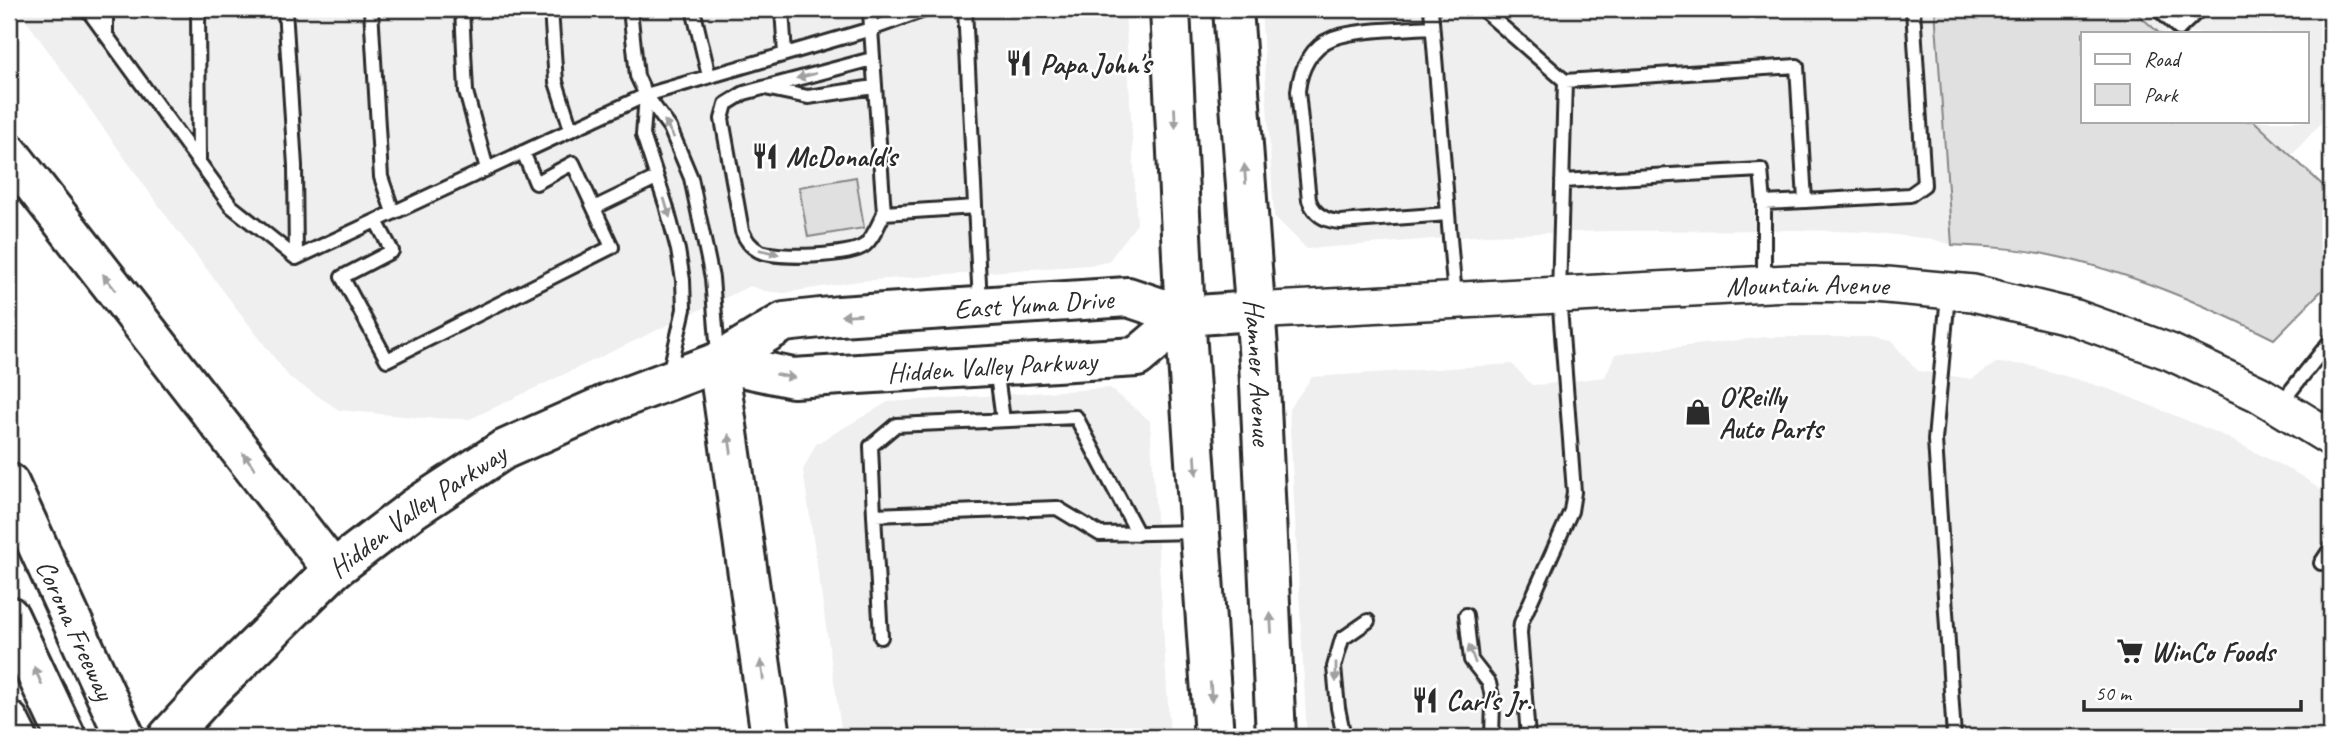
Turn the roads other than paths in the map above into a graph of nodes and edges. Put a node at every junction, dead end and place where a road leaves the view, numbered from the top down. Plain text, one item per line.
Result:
1 (87, 9) edge
2 (106, 9) edge
3 (198, 9) edge
4 (285, 9) edge
5 (371, 9) edge
6 (462, 9) edge
7 (551, 9) edge
8 (630, 9) edge
9 (693, 9) edge
10 (782, 9) edge
11 (870, 9) edge
12 (927, 9) edge
13 (965, 9) edge
14 (1170, 9) edge
15 (1233, 9) edge
16 (1431, 9) edge
17 (1482, 9) edge
18 (1913, 9) edge
19 (2158, 9) edge
20 (2200, 9) edge
21 (1432, 27) junction
22 (871, 29) junction
23 (106, 35) junction
24 (785, 54) junction
25 (872, 59) junction
26 (709, 76) junction
27 (1565, 81) junction
28 (874, 87) junction
29 (765, 88) junction
30 (646, 95) junction
31 (571, 129) junction
32 (523, 152) junction
33 (9, 153) edge
34 (199, 161) junction
35 (486, 169) junction
36 (656, 178) junction
37 (1562, 181) junction
38 (1805, 201) junction
39 (1764, 204) junction
40 (975, 207) junction
41 (594, 208) junction
42 (393, 212) junction
43 (884, 213) junction
44 (1448, 214) junction
45 (376, 220) junction
46 (296, 258) junction
47 (1764, 285) junction
48 (1948, 290) junction
49 (1559, 295) junction
50 (1455, 301) junction
51 (981, 307) junction
52 (920, 311) joint
53 (1253, 311) junction
54 (1185, 316) junction
55 (2331, 340) edge
56 (718, 362) junction
57 (996, 366) junction
58 (667, 381) junction
59 (2278, 406) junction
60 (1003, 420) junction
61 (2331, 438) edge
62 (9, 483) edge
63 (874, 515) junction
64 (1200, 531) junction
65 (1138, 534) junction
66 (2331, 548) edge
67 (2321, 563) dead end
68 (333, 570) junction
69 (1465, 615) dead end
70 (9, 616) edge
71 (1368, 621) dead end
72 (880, 637) dead end
73 (9, 721) edge
74 (17, 737) edge
75 (65, 737) edge
76 (125, 737) edge
77 (168, 737) edge
78 (771, 737) edge
79 (1214, 737) edge
80 (1276, 737) edge
81 (1344, 737) edge
82 (1492, 737) edge
83 (1528, 737) edge
84 (1954, 737) edge

1 - 23 lane
2 - 23 lane
3 - 34 lane
4 - 46 lane
5 - 42 lane
6 - 35 lane
7 - 31 lane
8 - 30 lane
9 - 26 lane
10 - 24 lane
11 - 22 lane
12 - 22 lane
13 - 40 lane
14 -> 54 main road
53 -> 15 main road, Hamner Avenue
16 - 21 lane
17 - 27 lane
18 - 38 lane
19 - 20 lane
21 - 44 lane
21 - 44 lane
22 - 24 lane
22 - 25 lane
23 - 34 lane
24 - 26 lane
25 - 28 lane
25 -> 29 lane
26 - 30 lane
27 - 37 lane
27 - 38 lane
28 - 29 lane
28 - 43 lane
29 -> 43 lane
30 - 31 lane
30 - 36 lane
56 -> 30 lane
31 - 32 lane
32 - 35 lane
32 - 41 lane
68 -> 33 main road
34 - 46 lane
35 - 42 lane
36 - 41 lane
36 -> 58 lane
37 - 39 lane
37 - 49 lane
38 - 39 lane
39 - 47 lane
40 - 43 lane
40 - 51 lane
41 - 45 lane
42 - 45 lane
44 - 50 lane
45 - 46 lane
47 - 48 main road, Mountain Avenue
47 - 49 main road, Mountain Avenue
48 - 59 main road, Mountain Avenue
48 - 84 lane
49 - 50 main road, Mountain Avenue
49 - 83 lane
50 - 53 main road, Mountain Avenue
51 - 52 main road, East Yuma Drive
51 - 54 main road, East Yuma Drive
52 -> 56 main road, Hidden Valley Parkway
53 - 54 main road
80 -> 53 main road, Hamner Avenue
54 - 57 main road, Hidden Valley Parkway
54 -> 64 main road
55 - 59 lane
56 -> 57 main road, Hidden Valley Parkway
56 - 58 main road, Hidden Valley Parkway
78 -> 56 main road
57 - 60 lane
58 - 68 main road, Hidden Valley Parkway
59 - 61 main road, Mountain Avenue
60 - 63 lane
60 - 65 lane
62 - 76 main road, Corona Freeway
63 - 65 lane
63 - 72 lane
64 - 65 lane
64 -> 79 main road
66 - 67 lane
68 - 77 main road, Hidden Valley Parkway
82 -> 69 lane
75 -> 70 main road
71 -> 81 lane
73 - 74 main road

